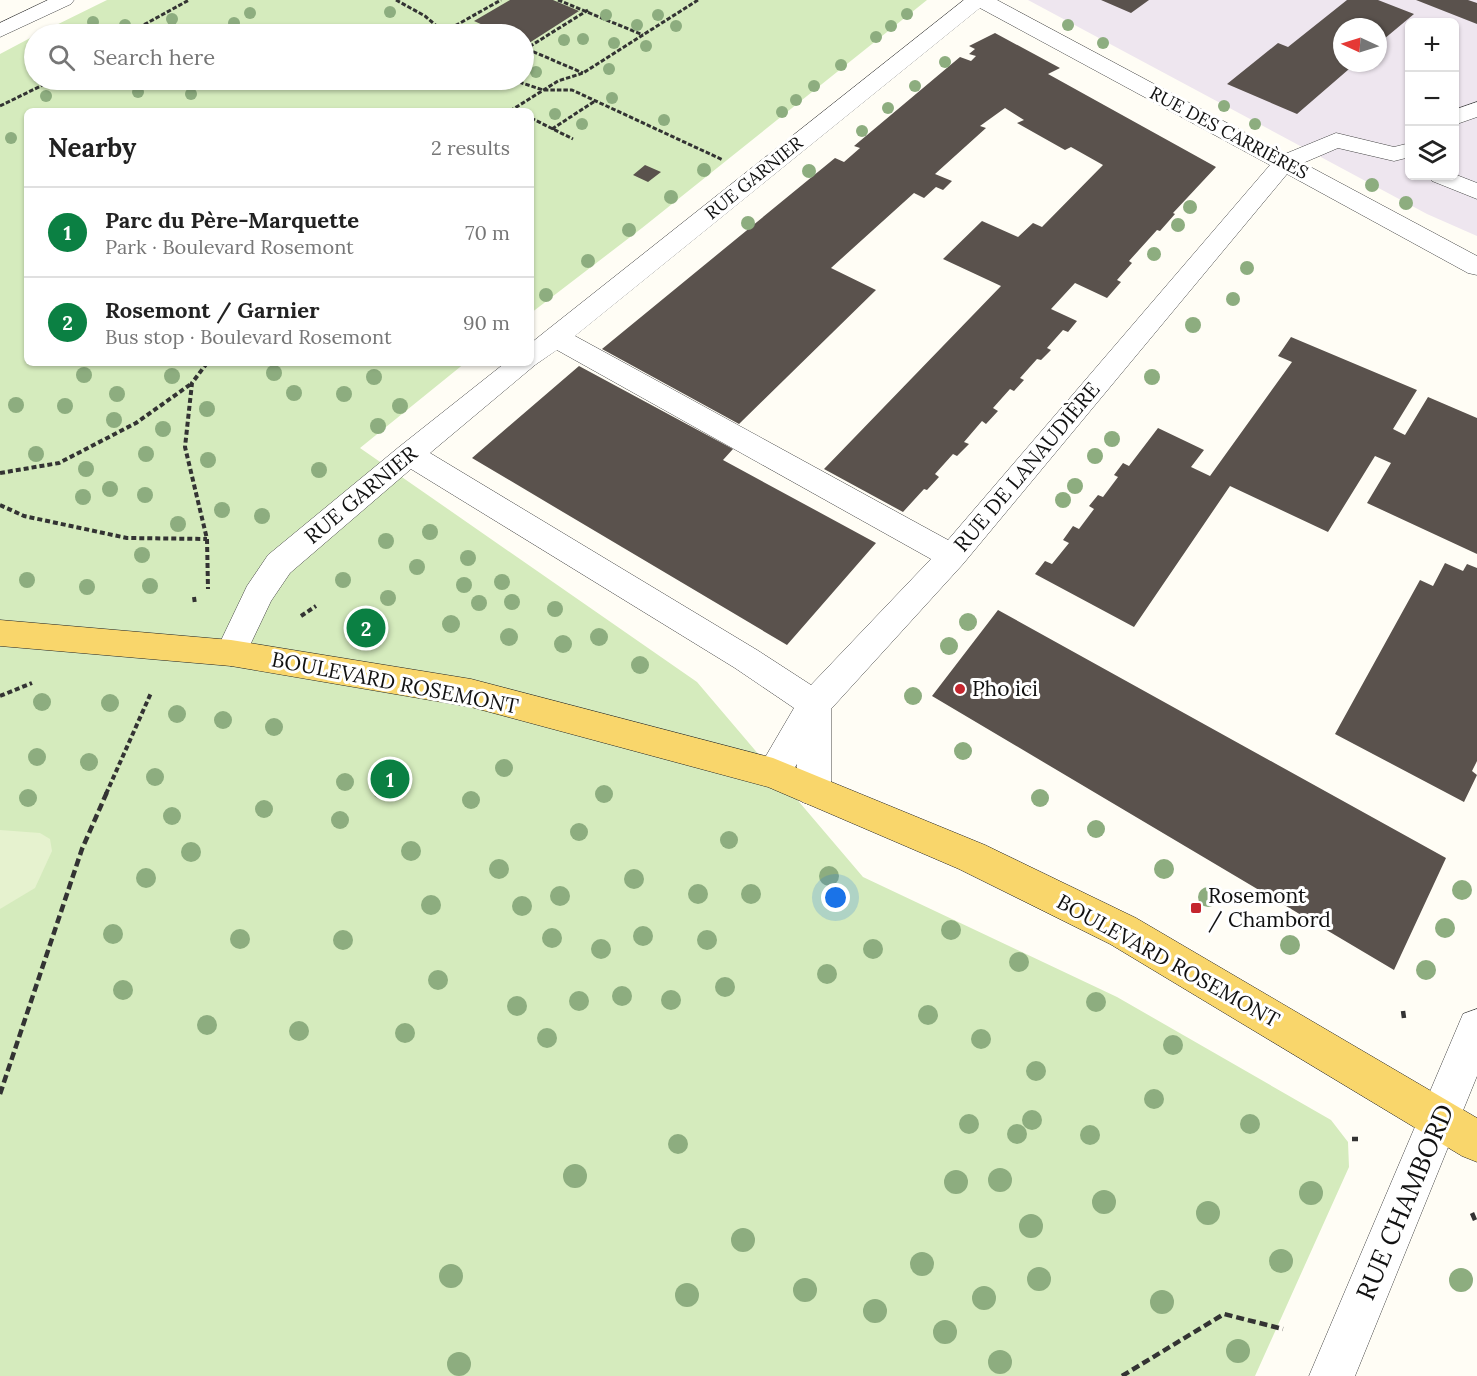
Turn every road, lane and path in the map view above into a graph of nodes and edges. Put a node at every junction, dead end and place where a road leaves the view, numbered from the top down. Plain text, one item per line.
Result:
1 (64, 0) edge
2 (189, 0) edge
3 (396, 0) edge
4 (501, 0) edge
5 (558, 0) edge
6 (698, 0) edge
7 (979, 0) edge
8 (587, 10) junction
9 (145, 24) edge
10 (434, 24) edge
11 (460, 24) edge
12 (0, 31) edge
13 (644, 35) junction
14 (534, 44) edge
15 (534, 54) edge
16 (583, 73) junction
17 (534, 87) edge
18 (33, 90) edge
19 (543, 90) junction
20 (595, 101) junction
21 (0, 106) edge
22 (516, 108) edge
23 (1477, 109) edge
24 (1459, 116) edge
25 (534, 120) edge
26 (552, 129) junction
27 (573, 139) dead end
28 (1404, 155) edge
29 (1284, 163) junction
30 (730, 164) dead end
31 (1449, 180) edge
32 (1477, 192) edge
33 (1477, 267) edge
34 (555, 337) junction
35 (534, 354) edge
36 (205, 366) edge
37 (519, 366) edge
38 (192, 383) junction
39 (409, 454) junction
40 (0, 473) edge
41 (0, 505) edge
42 (207, 539) junction
43 (952, 556) junction
44 (208, 589) dead end
45 (194, 597) dead end
46 (195, 604) dead end
47 (316, 606) dead end
48 (301, 616) dead end
49 (0, 633) edge
50 (231, 653) junction
51 (32, 683) dead end
52 (151, 693) dead end
53 (0, 696) edge
54 (814, 704) junction
55 (773, 773) junction
56 (814, 790) junction
57 (1403, 1011) dead end
58 (1404, 1018) dead end
59 (1477, 1028) edge
60 (0, 1094) edge
61 (1440, 1119) junction
62 (1477, 1141) edge
63 (1472, 1213) dead end
64 (1475, 1220) dead end
65 (1283, 1329) dead end
66 (1122, 1376) edge
67 (1332, 1376) edge

1 - 12 street
2 - 9 path
3 - 10 path
4 - 11 path
5 - 8 path
6 - 13 path
7 - 29 street, RUE DES CARRIÈRES
7 - 34 street, RUE GARNIER
8 - 13 path
8 - 14 path
13 - 16 path
15 - 16 path
16 - 19 path
17 - 19 path
18 - 21 path
19 - 20 path
19 - 22 path
20 - 26 path
20 - 30 path
23 - 24 street
25 - 26 path
26 - 27 path
28 - 29 street
29 - 33 street, RUE DES CARRIÈRES
29 - 43 street, RUE DE LANAUDIÈRE
31 - 32 street
34 - 35 street, RUE GARNIER
34 - 43 street
36 - 38 path
37 - 39 street, RUE GARNIER
38 - 40 path
38 - 42 path
39 - 50 street, RUE GARNIER
39 - 54 street
41 - 42 path
42 - 44 path
43 - 54 street, RUE DE LANAUDIÈRE
45 - 46 path
47 - 48 path
49 - 50 main road, BOULEVARD ROSEMONT
50 - 55 main road, BOULEVARD ROSEMONT
51 - 53 path
52 - 60 path
54 - 55 street, RUE DE LANAUDIÈRE
54 - 56 street
55 - 56 main road, BOULEVARD ROSEMONT
56 - 61 main road, BOULEVARD ROSEMONT
57 - 58 path
59 - 61 street, RUE CHAMBORD
61 - 62 main road, BOULEVARD ROSEMONT
61 - 67 street, RUE CHAMBORD
63 - 64 path
65 - 66 path

